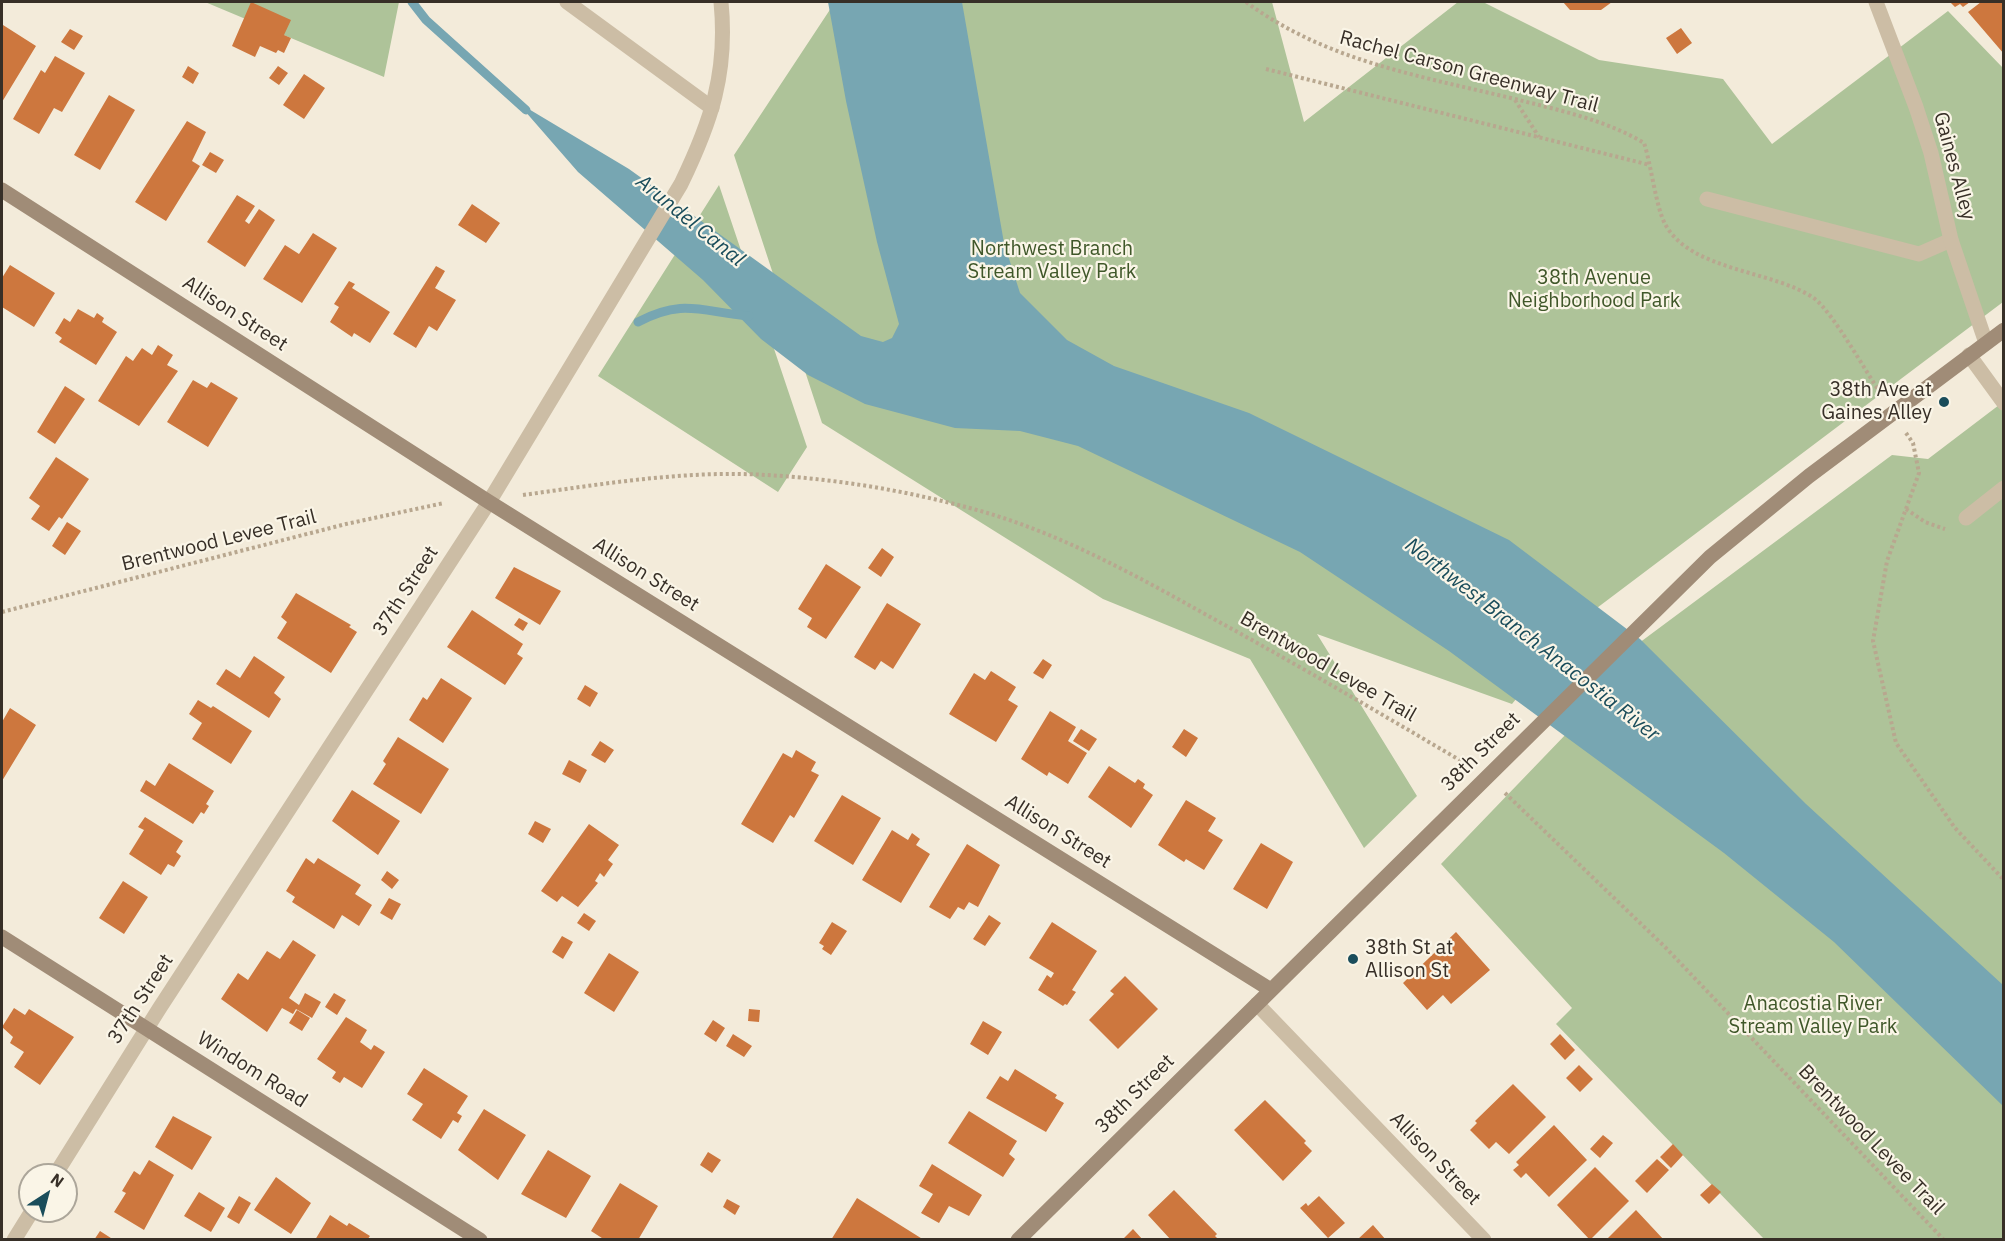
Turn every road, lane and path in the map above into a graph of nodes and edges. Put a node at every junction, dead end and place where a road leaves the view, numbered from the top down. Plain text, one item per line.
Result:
1 (567, 2) edge
2 (721, 2) edge
3 (1246, 2) edge
4 (1876, 2) edge
5 (1266, 69) dead end
6 (1515, 99) junction
7 (712, 108) junction
8 (1539, 137) junction
9 (1650, 165) junction
10 (2, 190) edge
11 (1707, 199) dead end
12 (1951, 240) junction
13 (2004, 330) edge
14 (1986, 343) junction
15 (1969, 356) junction
16 (2004, 403) edge
17 (1892, 411) junction
18 (2004, 488) edge
19 (522, 495) dead end
20 (489, 502) junction
21 (444, 503) dead end
22 (1906, 509) junction
23 (1966, 518) joint
24 (2, 612) edge
25 (1485, 778) junction
26 (2004, 880) edge
27 (2, 937) edge
28 (1271, 990) junction
29 (1257, 1004) junction
30 (147, 1029) junction
31 (63, 1163) edge
32 (24, 1223) edge
33 (14, 1239) edge
34 (480, 1239) edge
35 (1018, 1239) edge
36 (1484, 1239) edge
37 (1944, 1239) edge

1 - 7 street
2 - 7 street, 37th Street
3 - 6 path, Rachel Carson Greenway Trail
4 - 12 street, Gaines Alley
5 - 8 path
6 - 8 path
6 - 9 path, Rachel Carson Greenway Trail
7 - 20 street, 37th Street
8 - 9 path
9 - 17 path, Rachel Carson Greenway Trail
10 - 20 street, Allison Street
11 - 12 street
12 - 14 street, Gaines Alley
13 - 14 street, 38th Street
14 - 15 street, 38th Street
15 - 16 street
15 - 17 street, 38th Street
17 - 22 path, Rachel Carson Greenway Trail
17 - 25 street, 38th Street
18 - 23 street
19 - 25 path, Brentwood Levee Trail
20 - 28 street, Allison Street
20 - 30 street, 37th Street
21 - 24 path, Brentwood Levee Trail
22 - 23 path
22 - 26 path, Rachel Carson Greenway Trail
25 - 28 street, 38th Street
25 - 37 path, Brentwood Levee Trail
27 - 30 street, Windom Road
28 - 29 street, 38th Street
29 - 35 street, 38th Street
29 - 36 street, Allison Street
30 - 31 street, 37th Street
30 - 34 street, Windom Road
32 - 33 street

